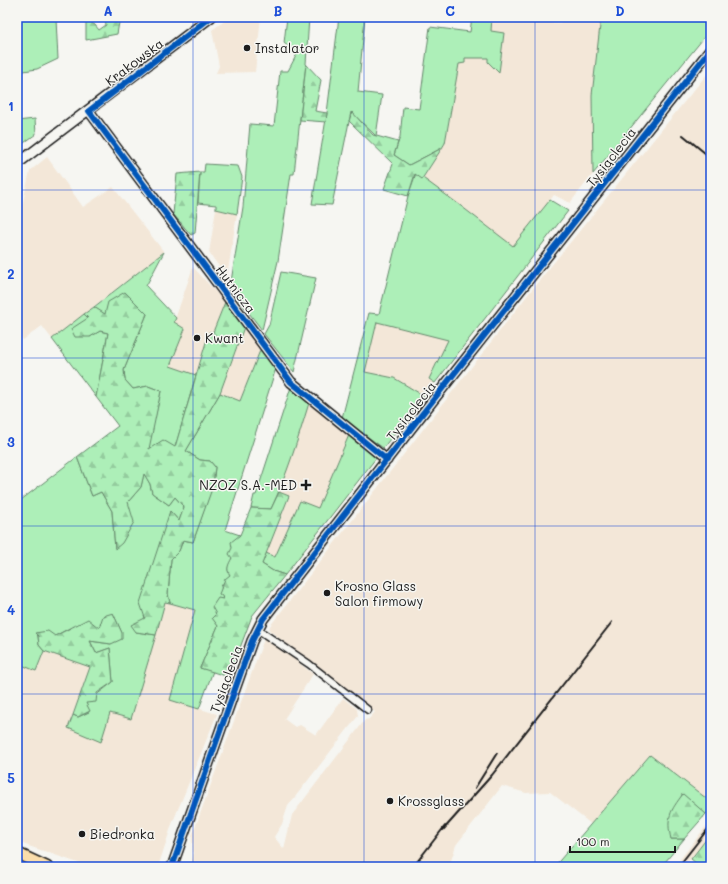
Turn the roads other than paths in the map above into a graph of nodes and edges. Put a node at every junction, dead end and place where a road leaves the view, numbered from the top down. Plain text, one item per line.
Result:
1 (211, 17) edge
2 (711, 49) edge
3 (89, 111) junction
4 (17, 164) edge
5 (386, 460) junction
6 (257, 629) junction
7 (368, 710) dead end
8 (17, 853) edge
9 (47, 867) edge
10 (171, 867) edge

1 - 3 street, Krakowska
2 - 5 street, Tysiąclecia
3 - 4 street, Krakowska
3 - 5 street, Hutnicza
5 - 6 street, Tysiąclecia
6 - 7 street
6 - 10 street, Tysiąclecia
8 - 9 main road

